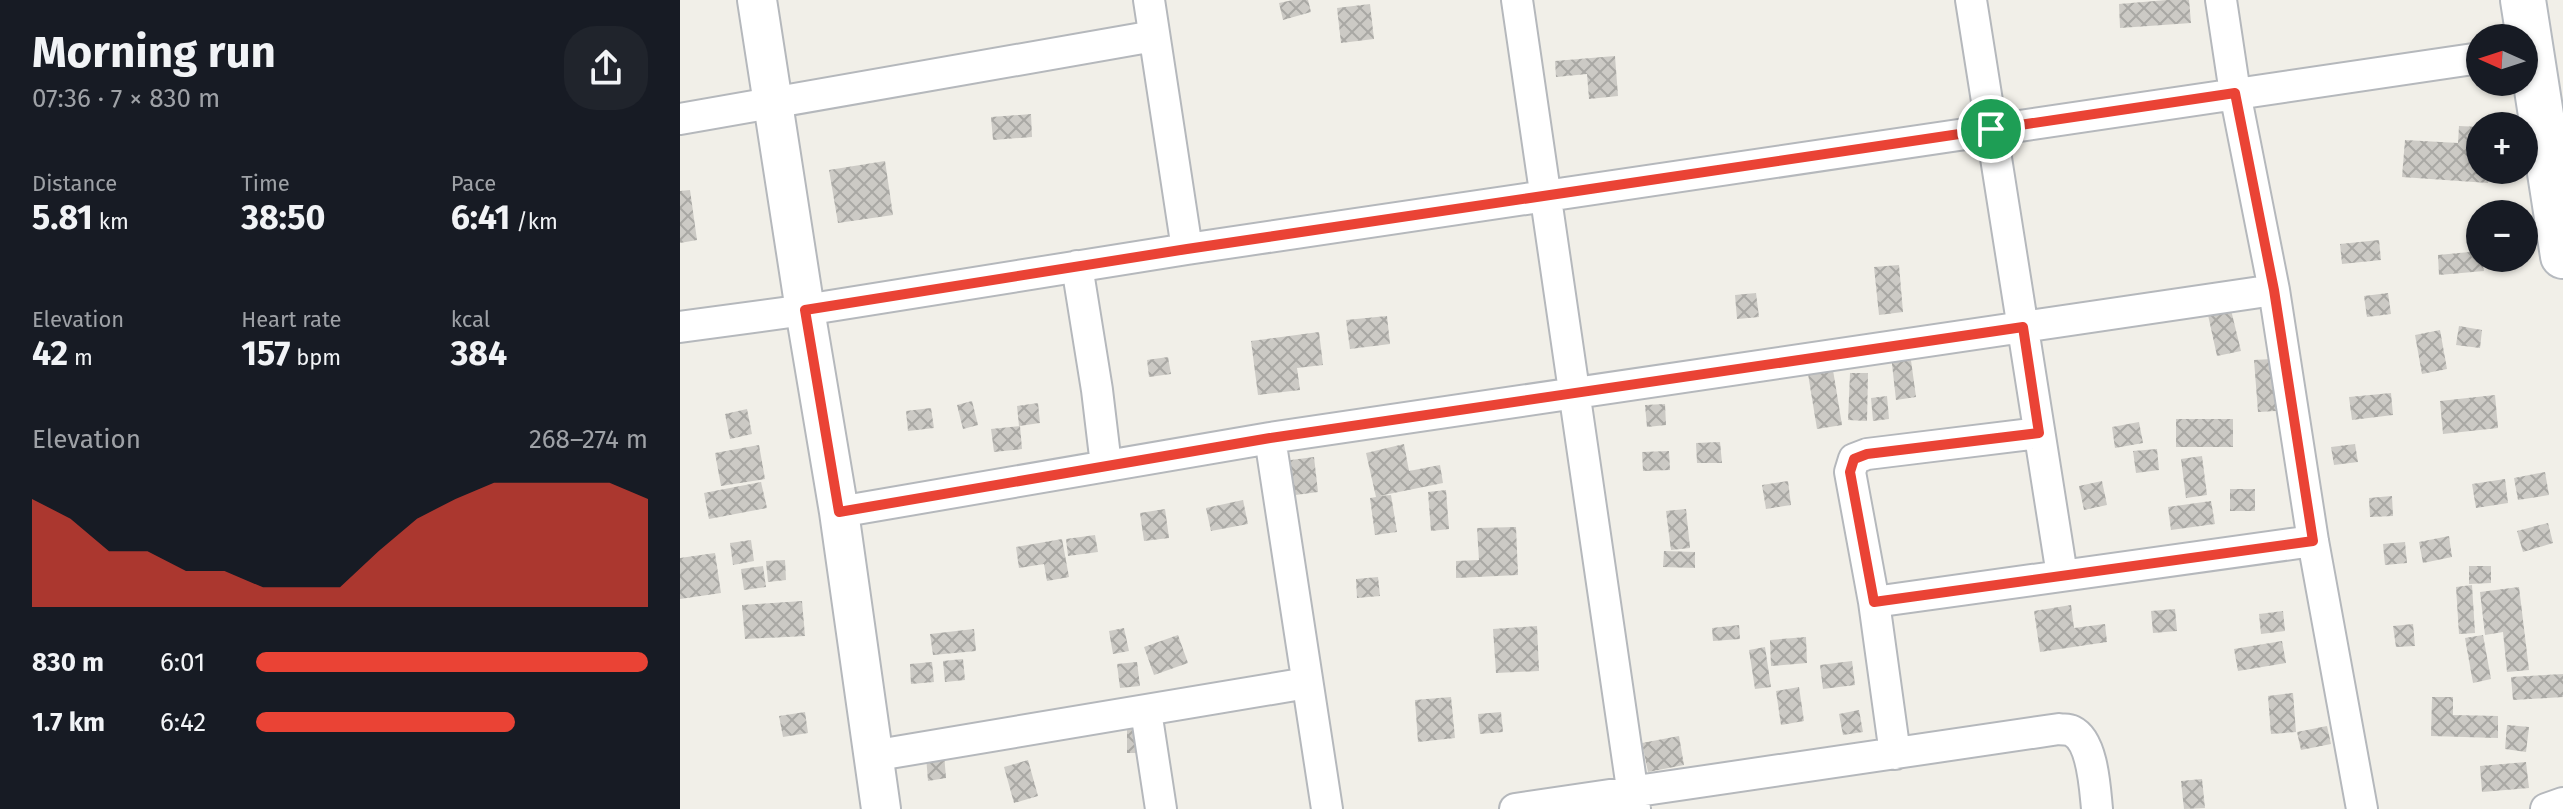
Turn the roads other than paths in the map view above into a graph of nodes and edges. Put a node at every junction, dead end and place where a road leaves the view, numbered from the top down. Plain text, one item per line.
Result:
1 (757, 0) edge
2 (1149, 0) edge
3 (1517, 0) edge
4 (1971, 0) edge
5 (2221, 0) edge
6 (2523, 0) edge
7 (1154, 36) junction
8 (2466, 60) edge
9 (2235, 93) junction
10 (773, 105) junction
11 (680, 119) edge
12 (1991, 129) junction
13 (2555, 146) edge
14 (1545, 196) junction
15 (1187, 249) junction
16 (2563, 256) edge
17 (1077, 266) junction
18 (2274, 290) junction
19 (805, 310) junction
20 (680, 327) edge
21 (2023, 327) junction
22 (1576, 394) junction
23 (2039, 433) junction
24 (1270, 438) junction
25 (1106, 465) junction
26 (839, 512) junction
27 (2313, 541) junction
28 (2062, 575) junction
29 (1874, 602) junction
30 (1307, 683) junction
31 (1146, 711) junction
32 (1895, 754) junction
33 (872, 756) junction
34 (1634, 800) edge
35 (2563, 803) edge
36 (881, 809) edge
37 (1161, 809) edge
38 (1327, 809) edge
39 (1515, 809) edge
40 (2097, 809) edge
41 (2362, 809) edge
42 (2546, 809) edge

1 - 10 street
2 - 7 street
3 - 14 street
4 - 12 street
5 - 9 street
6 - 13 main road
7 - 10 street
7 - 15 street
8 - 9 street
9 - 12 street
9 - 18 street
10 - 11 street
10 - 19 street
12 - 14 street
12 - 21 street
13 - 16 main road
14 - 15 street
14 - 22 street
15 - 17 street
17 - 19 street
17 - 25 street
18 - 21 street
18 - 27 street
19 - 20 street
19 - 26 street
21 - 22 street
21 - 23 street
22 - 24 street
22 - 34 street
23 - 28 street
23 - 29 street
24 - 25 street
24 - 30 street
25 - 26 street
26 - 33 street
27 - 28 street
27 - 41 street
28 - 29 street
29 - 32 street
30 - 31 street
30 - 38 street
31 - 33 street
31 - 37 street
32 - 34 street
32 - 40 street
33 - 36 street
34 - 39 street
35 - 42 street

